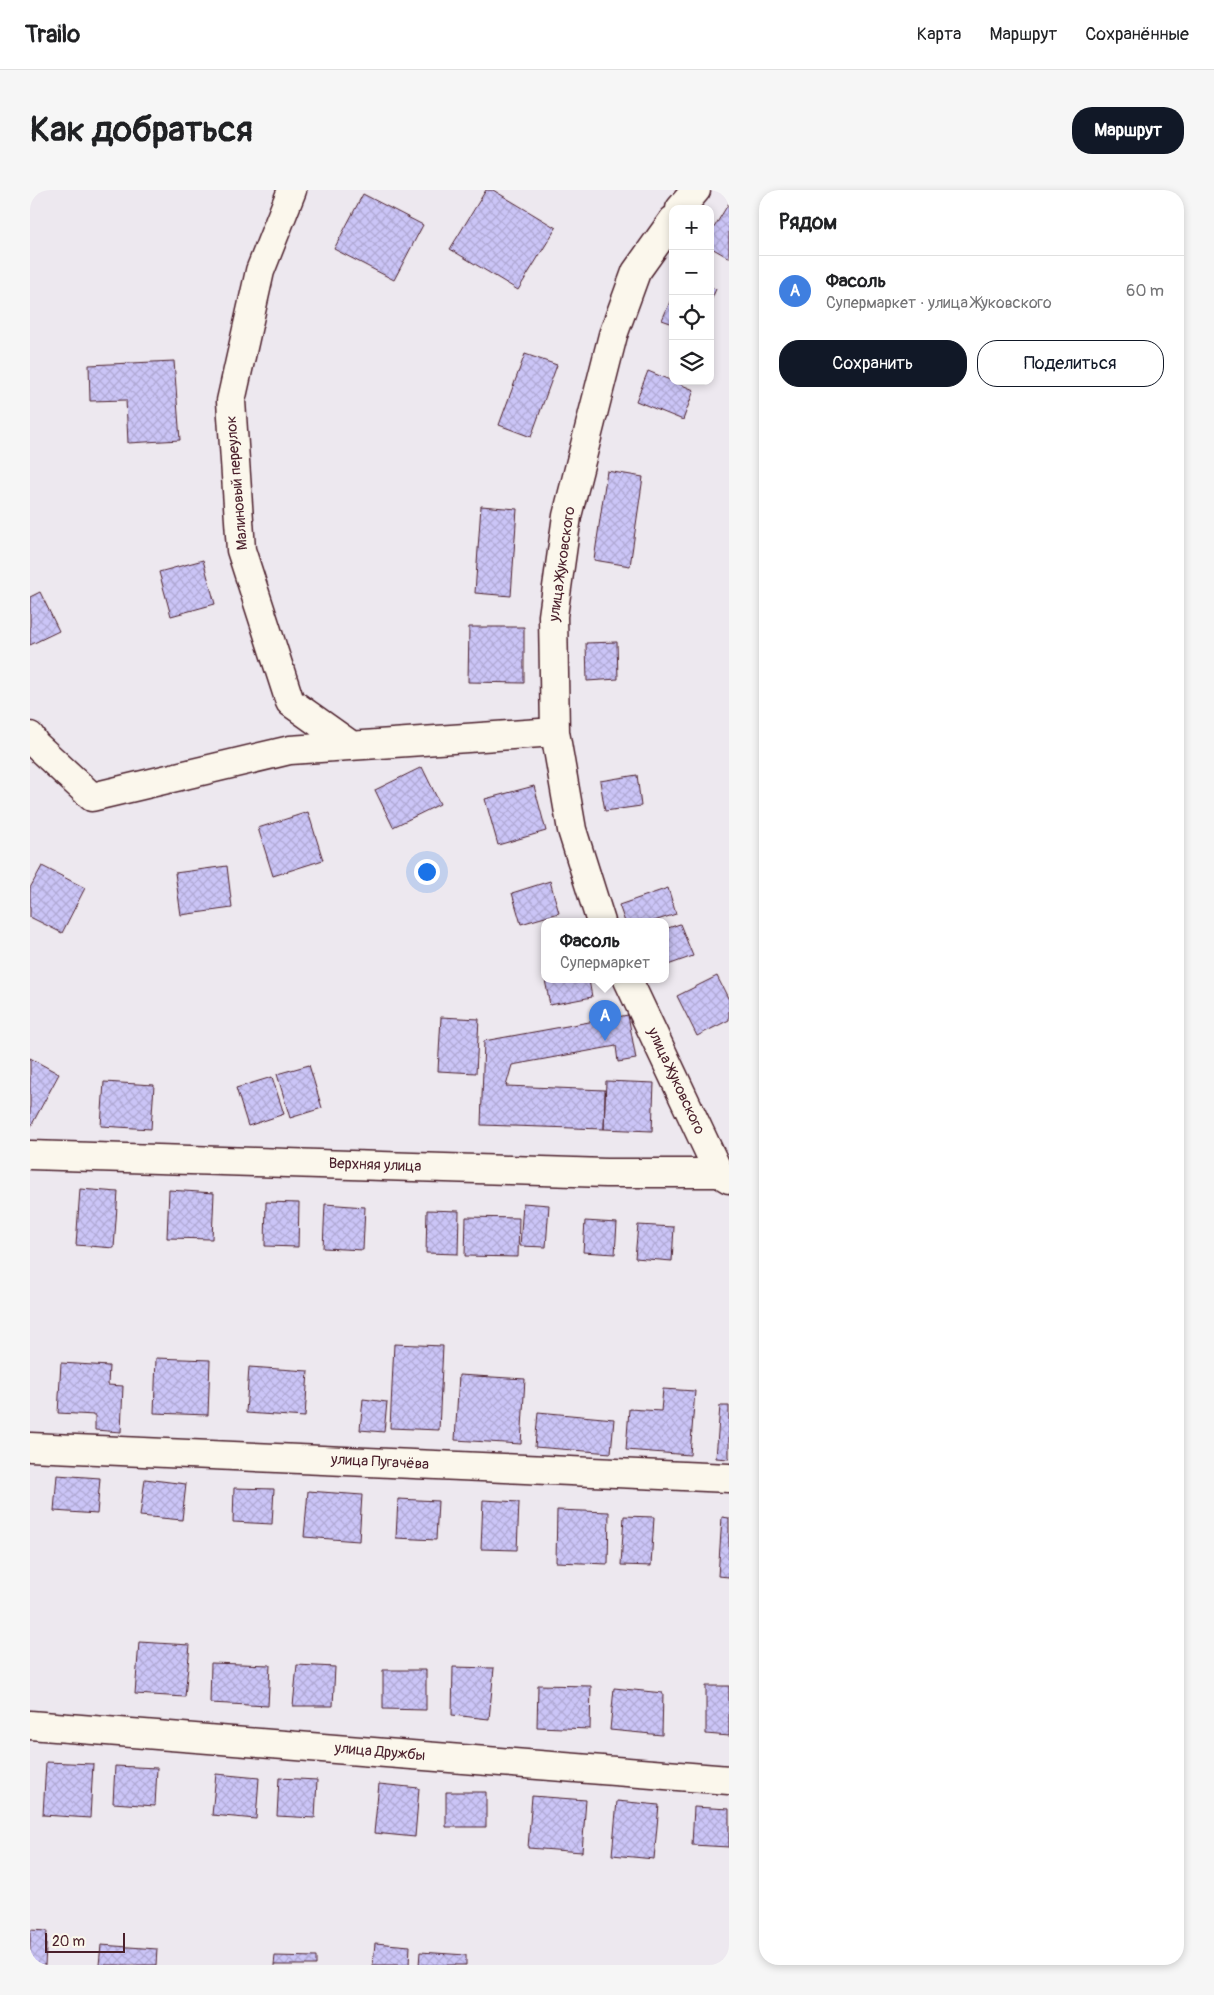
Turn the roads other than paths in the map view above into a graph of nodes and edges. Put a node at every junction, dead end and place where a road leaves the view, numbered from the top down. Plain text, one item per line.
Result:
1 (292, 190) edge
2 (696, 190) edge
3 (683, 205) edge
4 (669, 226) edge
5 (555, 732) junction
6 (30, 736) edge
7 (352, 746) junction
8 (600, 918) edge
9 (629, 983) edge
10 (30, 1155) edge
11 (724, 1176) edge
12 (30, 1447) edge
13 (729, 1478) edge
14 (30, 1725) edge
15 (729, 1780) edge

1 - 7 street, Малиновый переулок
2 - 3 street
4 - 5 street, улица Жуковского
5 - 7 street
5 - 8 street, улица Жуковского
6 - 7 street
9 - 11 street, улица Жуковского
10 - 11 street, Верхняя улица
12 - 13 street, улица Пугачёва
14 - 15 street, улица Дружбы

